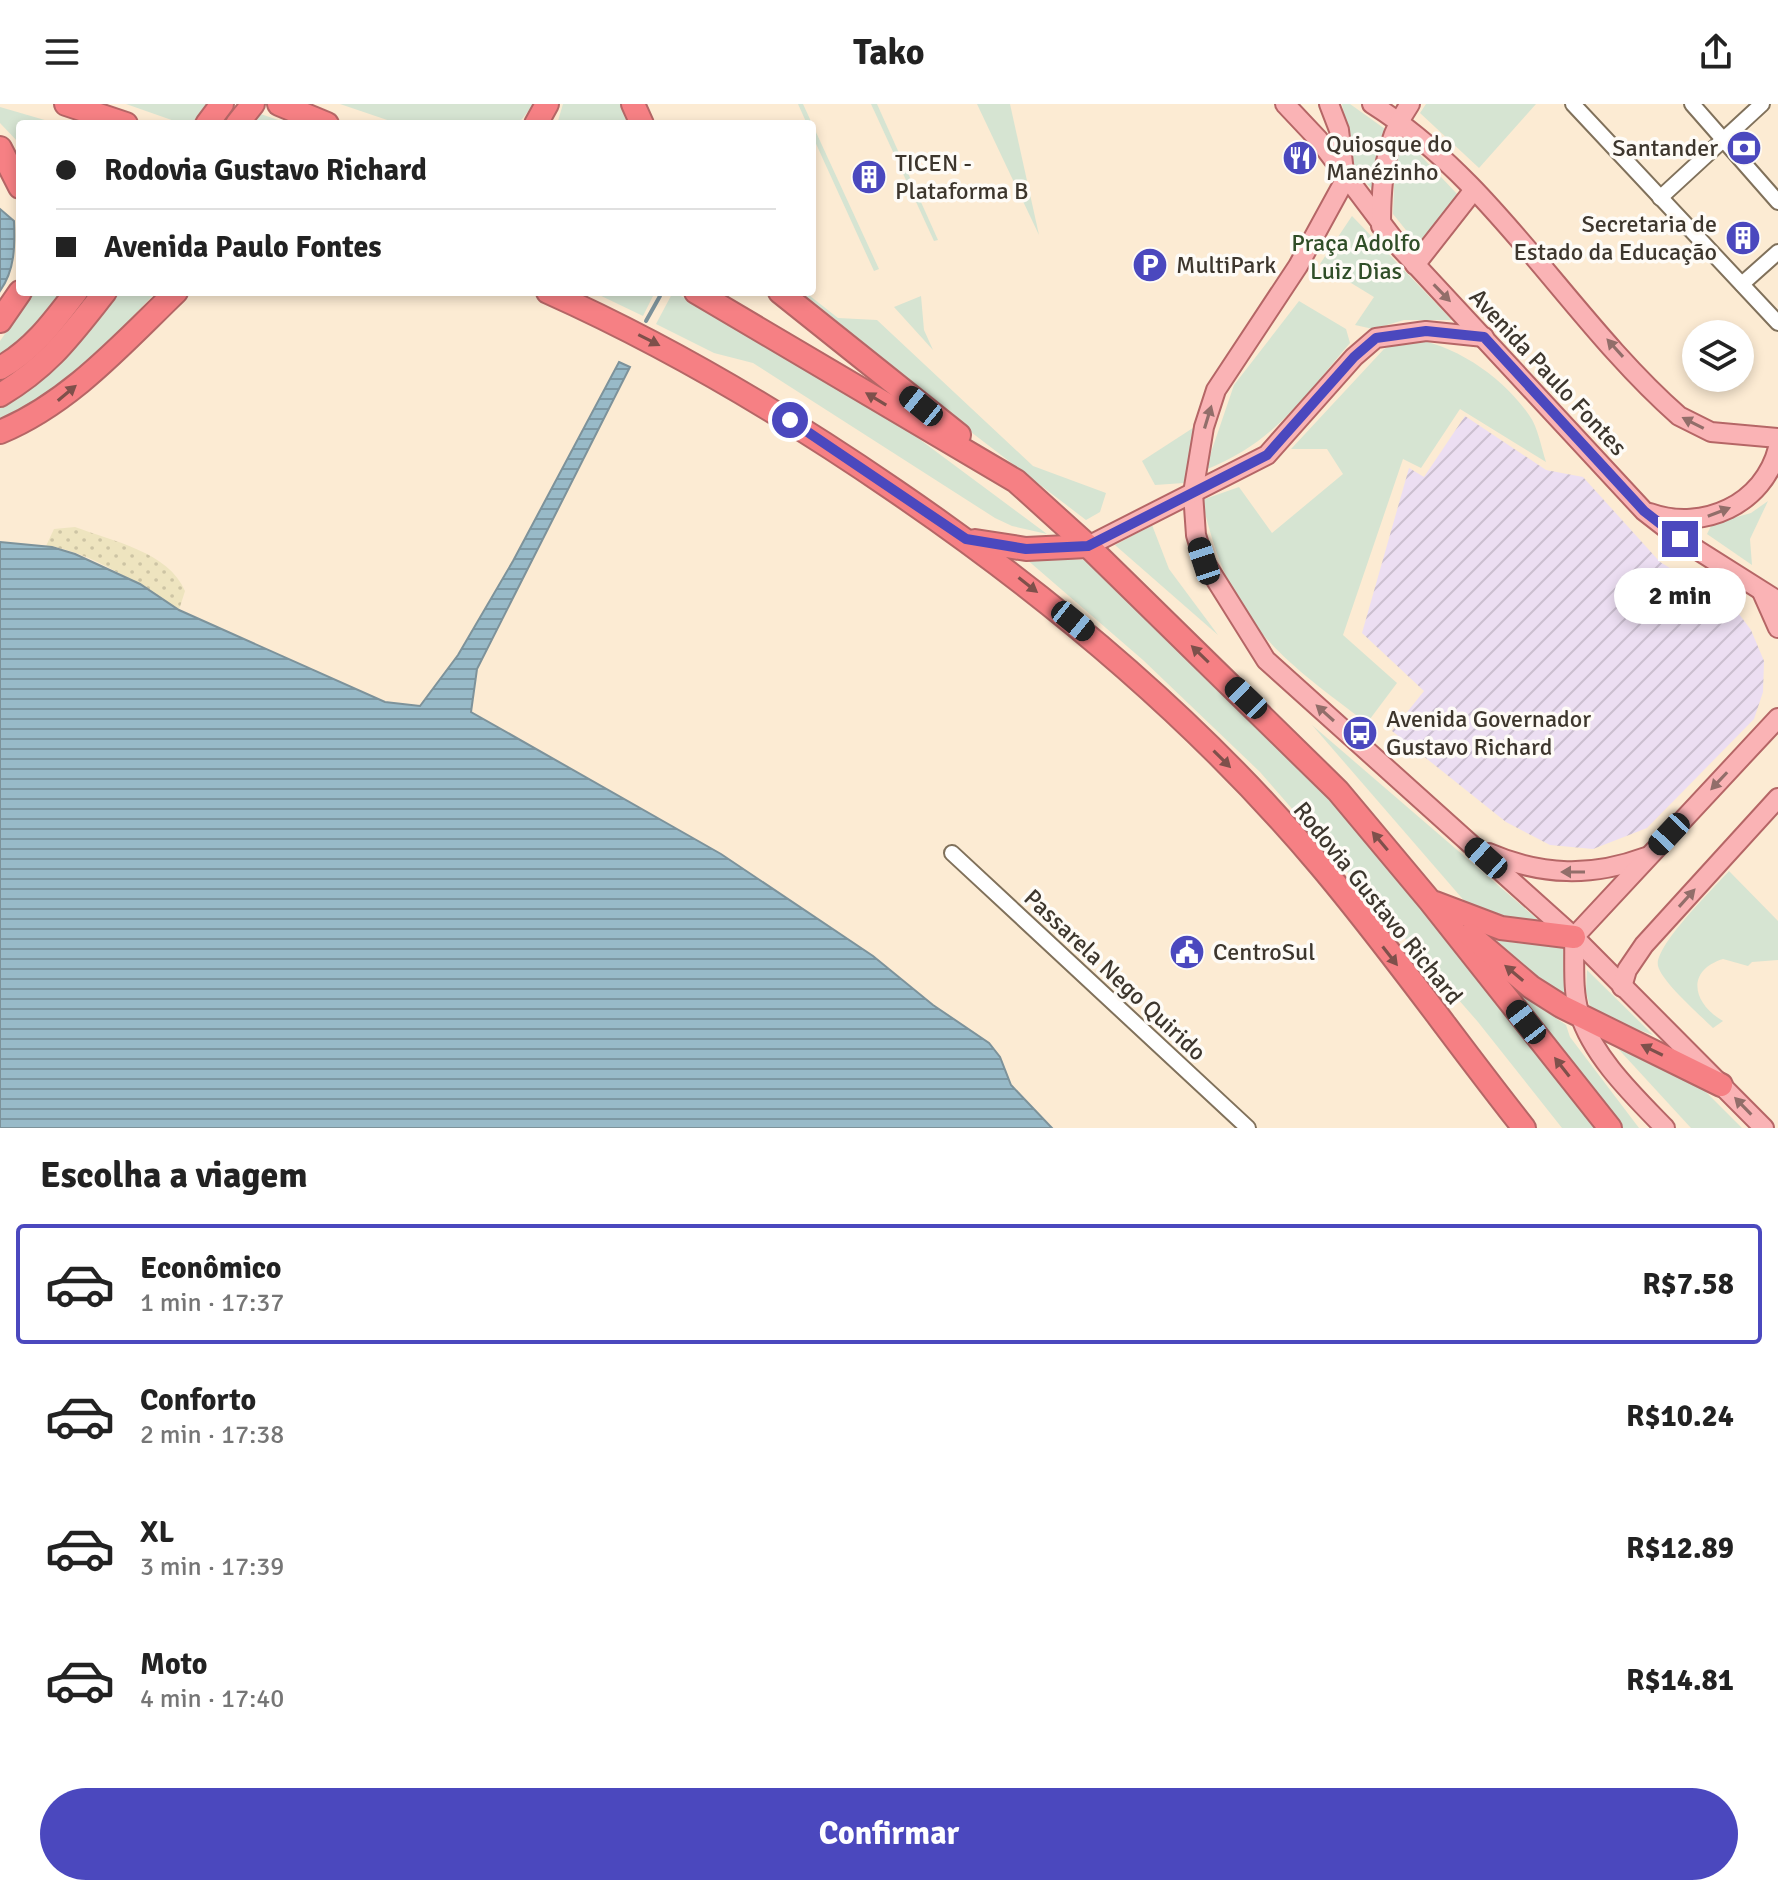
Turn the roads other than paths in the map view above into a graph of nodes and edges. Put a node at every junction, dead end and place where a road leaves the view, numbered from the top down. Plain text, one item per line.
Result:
1 (66, 104) edge
2 (253, 104) edge
3 (279, 104) edge
4 (1285, 104) edge
5 (1329, 104) edge
6 (1372, 104) edge
7 (1410, 104) edge
8 (1573, 104) edge
9 (1692, 104) edge
10 (1762, 104) edge
11 (114, 120) edge
12 (240, 120) edge
13 (317, 120) edge
14 (1398, 121) junction
15 (1723, 140) junction
16 (0, 148) edge
17 (16, 179) edge
18 (1345, 180) junction
19 (1473, 191) junction
20 (1660, 198) junction
21 (1778, 202) edge
22 (1381, 226) junction
23 (1778, 252) edge
24 (1415, 265) junction
25 (1742, 284) junction
26 (17, 296) edge
27 (73, 296) edge
28 (102, 296) edge
29 (172, 296) edge
30 (547, 296) edge
31 (557, 296) edge
32 (703, 296) edge
33 (785, 296) edge
34 (588, 310) junction
35 (0, 321) edge
36 (1778, 323) edge
37 (1484, 337) junction
38 (0, 368) edge
39 (0, 395) edge
40 (0, 432) edge
41 (1778, 438) edge
42 (1778, 448) edge
43 (1016, 481) junction
44 (1193, 493) junction
45 (1644, 511) junction
46 (966, 539) junction
47 (1088, 546) junction
48 (1761, 589) junction
49 (1778, 601) edge
50 (1778, 628) edge
51 (1776, 716) edge
52 (1778, 798) edge
53 (1467, 840) junction
54 (952, 853) dead end
55 (1649, 856) junction
56 (1430, 901) junction
57 (1574, 937) junction
58 (1622, 987) junction
59 (1580, 1015) junction
60 (1721, 1085) junction
61 (1248, 1128) edge
62 (1524, 1128) edge
63 (1610, 1128) edge
64 (1665, 1128) edge
65 (1764, 1128) edge

1 - 11 highway
2 - 12 highway
3 - 13 highway
4 - 18 main road, Avenida Paulo Fontes
5 - 18 main road
6 - 14 main road
7 - 14 main road
8 - 20 street
9 - 15 street
10 - 15 street
14 - 19 main road
14 - 22 main road
15 - 20 street
15 - 21 street
16 - 17 highway
18 - 22 main road, Avenida Paulo Fontes
44 -> 18 main road
19 - 24 main road
41 -> 19 main road
20 - 25 street
22 - 24 main road, Avenida Paulo Fontes
23 - 25 street
24 -> 37 main road, Avenida Paulo Fontes
25 - 36 street
26 - 35 highway
27 - 38 highway
28 - 39 highway
40 -> 29 highway
30 - 34 highway
31 - 34 highway, Rodovia Gustavo Richard
43 -> 32 highway, Rodovia Gustavo Richard
33 - 43 highway
34 -> 46 highway, Rodovia Gustavo Richard
37 - 44 main road
37 - 45 main road, Avenida Paulo Fontes
45 -> 42 main road
43 - 47 highway, Rodovia Gustavo Richard
44 - 47 main road
53 -> 44 main road
45 - 48 main road, Avenida Paulo Fontes
46 - 47 highway
46 -> 62 highway, Rodovia Gustavo Richard
56 -> 47 highway, Rodovia Gustavo Richard
48 - 49 main road, Avenida Paulo Fontes
48 - 50 main road
51 -> 55 main road
58 -> 52 main road
55 -> 53 main road
53 - 57 main road
54 - 61 street, Passarela Nego Quirido
55 - 57 main road
56 - 57 highway
59 -> 56 highway
63 -> 56 highway, Rodovia Gustavo Richard
57 - 58 main road
57 - 59 main road
58 - 60 main road
60 -> 59 highway
59 - 64 main road
65 -> 60 main road

